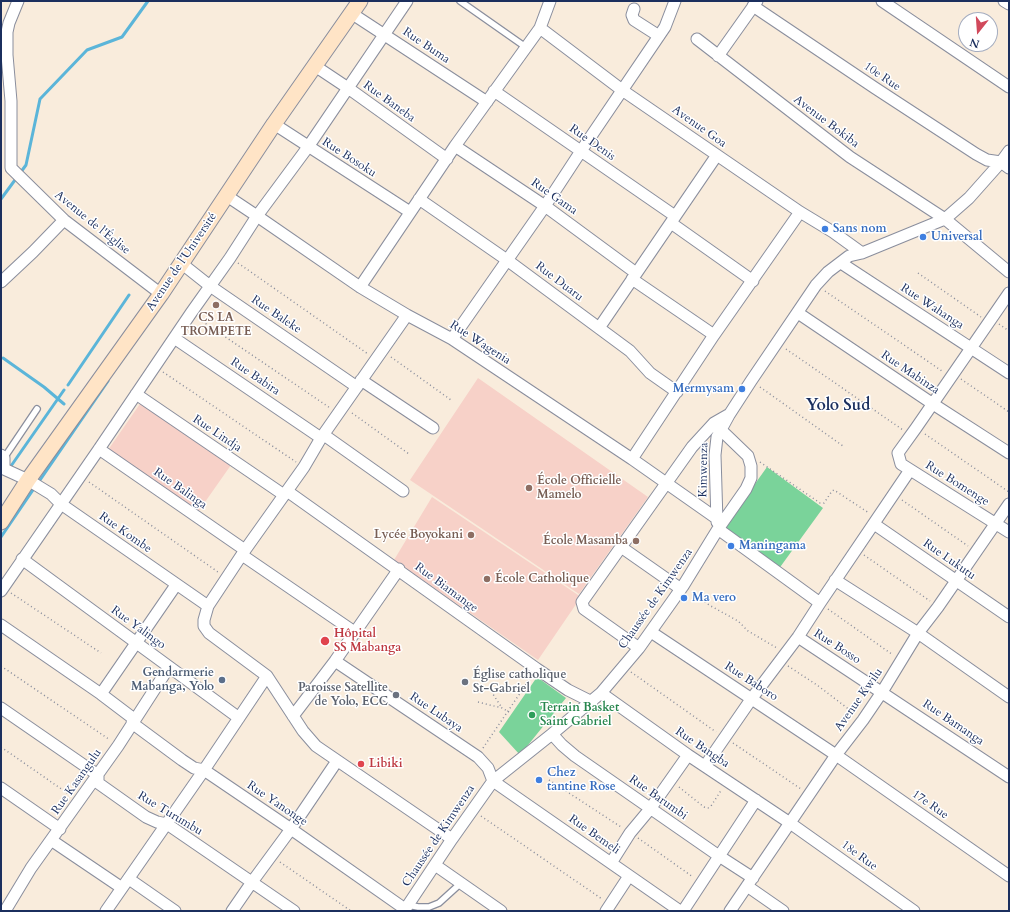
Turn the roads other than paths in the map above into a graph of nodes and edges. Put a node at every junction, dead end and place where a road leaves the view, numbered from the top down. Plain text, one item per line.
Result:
1 (18, 1) edge
2 (407, 1) edge
3 (460, 1) edge
4 (675, 1) edge
5 (882, 1) edge
6 (1004, 1) edge
7 (755, 3) edge
8 (1009, 4) edge
9 (548, 6) edge
10 (356, 7) edge
11 (634, 9) dead end
12 (540, 28) junction
13 (384, 34) junction
14 (659, 36) junction
15 (697, 39) dead end
16 (527, 48) junction
17 (718, 56) junction
18 (4, 57) edge
19 (315, 66) junction
20 (1009, 87) edge
21 (348, 88) junction
22 (622, 90) junction
23 (494, 91) junction
24 (11, 101) junction
25 (487, 102) junction
26 (1, 109) edge
27 (274, 124) junction
28 (455, 146) junction
29 (308, 147) junction
30 (1009, 150) edge
31 (581, 151) junction
32 (717, 155) junction
33 (447, 159) junction
34 (1005, 165) edge
35 (227, 196) junction
36 (419, 199) junction
37 (545, 206) junction
38 (410, 212) junction
39 (800, 212) junction
40 (258, 216) junction
41 (945, 219) junction
42 (64, 220) junction
43 (673, 220) junction
44 (862, 253) junction
45 (507, 260) junction
46 (181, 263) junction
47 (841, 263) junction
48 (1009, 272) edge
49 (634, 276) junction
50 (752, 281) junction
51 (1, 282) edge
52 (210, 286) junction
53 (360, 287) junction
54 (1009, 293) edge
55 (161, 294) junction
56 (798, 313) junction
57 (407, 316) junction
58 (599, 328) junction
59 (714, 335) junction
60 (174, 338) junction
61 (452, 339) junction
62 (971, 348) junction
63 (1009, 373) edge
64 (359, 383) junction
65 (677, 392) junction
66 (136, 394) junction
67 (933, 404) junction
68 (37, 409) dead end
69 (729, 415) junction
70 (433, 428) dead end
71 (721, 430) junction
72 (323, 437) junction
73 (99, 449) junction
74 (1009, 453) edge
75 (2, 457) edge
76 (632, 459) junction
77 (910, 470) junction
78 (28, 480) junction
79 (666, 484) junction
80 (403, 491) dead end
81 (286, 493) junction
82 (61, 504) junction
83 (1009, 504) edge
84 (876, 521) junction
85 (1, 522) edge
86 (995, 523) junction
87 (717, 524) junction
88 (1009, 532) edge
89 (621, 547) junction
90 (244, 553) junction
91 (22, 559) junction
92 (399, 569) junction
93 (835, 580) junction
94 (955, 580) junction
95 (176, 585) junction
96 (682, 587) junction
97 (2, 589) edge
98 (820, 603) junction
99 (208, 606) junction
100 (1009, 617) edge
101 (1, 625) edge
102 (651, 632) junction
103 (356, 633) junction
104 (918, 633) junction
105 (798, 637) junction
106 (136, 643) junction
107 (639, 648) junction
108 (335, 661) junction
109 (169, 667) junction
110 (267, 676) junction
111 (882, 692) junction
112 (601, 693) junction
113 (100, 694) junction
114 (1009, 697) edge
115 (752, 698) junction
116 (592, 702) junction
117 (1, 708) edge
118 (293, 716) junction
119 (239, 718) junction
120 (133, 721) junction
121 (552, 734) junction
122 (688, 755) junction
123 (836, 755) junction
124 (337, 761) junction
125 (705, 766) junction
126 (204, 770) junction
127 (98, 775) junction
128 (1009, 776) edge
129 (493, 781) junction
130 (1, 788) edge
131 (756, 800) junction
132 (650, 808) junction
133 (790, 823) junction
134 (167, 824) junction
135 (60, 829) junction
136 (291, 829) junction
137 (452, 839) junction
138 (51, 840) junction
139 (719, 856) junction
140 (611, 863) junction
141 (435, 865) junction
142 (629, 876) junction
143 (1009, 876) edge
144 (252, 882) junction
145 (750, 882) junction
146 (126, 884) junction
147 (461, 884) junction
148 (608, 908) edge
149 (406, 909) edge
150 (5, 911) edge
151 (106, 911) edge
152 (175, 911) edge
153 (232, 911) edge
154 (294, 911) edge
155 (501, 911) edge
156 (681, 911) edge
157 (730, 911) edge
158 (783, 911) edge
159 (914, 911) edge

1 - 18 street, Avenue de l'Église
2 - 13 street
3 - 16 lane
4 - 14 street
5 - 20 street
6 - 8 street
7 - 17 street
7 - 34 street, 10e Rue
9 - 12 street
10 - 13 street, Rue Buma
10 - 19 main road, Avenue de l’Université
11 - 14 street
12 - 16 street
12 - 22 street, Avenue Goa
13 - 21 street
13 - 25 street, Rue Buma
14 - 22 street
15 - 17 street, Avenue Bokiba
16 - 23 street
17 - 41 street, Avenue Bokiba
18 - 24 street, Avenue de l'Église
19 - 21 street, Rue Baneba
19 - 27 main road, Avenue de l’Université
21 - 29 street
21 - 33 street, Rue Baneba
22 - 31 street
22 - 32 street, Avenue Goa
23 - 25 street
23 - 31 street, Rue Denis
24 - 26 street
24 - 42 street, Avenue de l'Église
25 - 28 street
27 - 29 street, Rue Bosoku
27 - 35 main road, Avenue de l’Université
28 - 33 street
28 - 37 street, Rue Gama
29 - 38 street, Rue Bosoku
29 - 40 street
30 - 34 street
31 - 37 street
31 - 43 street, Rue Denis
32 - 39 street, Avenue Goa
32 - 43 street
33 - 36 street
34 - 41 street
35 - 40 street, Rue Wagenia
35 - 46 main road, Avenue de l’Université
36 - 38 street
36 - 45 street, Rue Duaru
37 - 45 street
37 - 49 street, Rue Gama
38 - 53 street
39 - 44 street, Avenue Goa
39 - 50 street
40 - 52 street
40 - 53 street, Rue Wagenia
41 - 44 street
41 - 48 street, Avenue Bokiba
42 - 51 street
42 - 55 street, Avenue de l'Église
43 - 49 street
43 - 50 street, Rue Denis
44 - 47 street
45 - 58 street, Rue Duaru
45 - 61 street
46 - 52 street, Rue Baleke
46 - 55 main road, Avenue de l’Université
47 - 56 street
47 - 62 street, Rue Wahanga
49 - 58 street
49 - 59 street, Rue Gama
50 - 59 street
52 - 60 street
52 - 64 street, Rue Baleke
53 - 57 street, Rue Wagenia
54 - 62 street
55 - 78 main road, Avenue de l’Université
56 - 67 street, Rue Mabinza
56 - 69 street
57 - 61 street, Rue Wagenia
57 - 64 street
58 - 65 street, Rue Duaru
59 - 65 street
60 - 66 street
60 - 72 street, Rue Babira
61 - 76 street, Rue Wagenia
62 - 63 street, Rue Wahanga
62 - 67 street
64 - 70 street, Rue Baleke
64 - 72 street
65 - 76 street
66 - 73 street
66 - 81 street, Rue Lindja
67 - 74 street, Rue Mabinza
67 - 77 street, Rue Bomenge
68 - 75 lane
69 - 71 street, Kimwenza
69 - 79 street
71 - 87 street, Kimwenza
71 - 87 street, Chaussée de Kimwenza
72 - 80 street, Rue Babira
72 - 81 street
73 - 82 street
73 - 90 street, Rue Balinga
75 - 78 street, Rue Kombe
76 - 79 street, Rue Wagenia
77 - 84 street
77 - 86 street, Rue Bomenge
78 - 82 street, Rue Kombe
78 - 85 main road, Avenue de l’Université
79 - 87 street, Rue Wagenia
79 - 89 street
81 - 90 street
81 - 92 street, Rue Biamange
82 - 91 street
82 - 95 street, Rue Kombe
83 - 86 street, Avenue Kwilu
84 - 93 street
84 - 94 street, Rue Lukutu
86 - 88 street, Rue Bomenge
86 - 94 street, Avenue Kwilu
87 - 96 street, Chaussée de Kimwenza
87 - 98 street, Rue Wagenia
89 - 96 street
89 - 107 street
90 - 99 street
90 - 103 street, Rue Balinga
91 - 97 street
91 - 106 street, Rue Yalingo
92 - 103 street
92 - 116 street, Rue Biamange
93 - 98 street
93 - 104 street
94 - 100 street, Rue Lukutu
94 - 104 street, Avenue Kwilu
95 - 99 street, Rue Kombe
95 - 106 street
96 - 102 street, Chaussée de Kimwenza
98 - 105 street
99 - 110 street
101 - 113 street, Rue Yanonge
102 - 107 street, Chaussée de Kimwenza
102 - 115 street, Rue Baboro
103 - 108 street
104 - 111 street, Avenue Kwilu
104 - 114 street
105 - 111 street, Rue Bosso
105 - 115 street
106 - 109 street, Rue Yalingo
106 - 113 street
107 - 112 street, Chaussée de Kimwenza
108 - 118 street
108 - 129 street, Rue Lubaya
109 - 119 street, Rue Yalingo
109 - 120 street, Rue Kasangulu
110 - 118 street
110 - 119 street
111 - 123 street, Avenue Kwilu
111 - 128 street, Rue Bamanga
112 - 116 street, Chaussée de Kimwenza
112 - 122 street, Rue Bangba
113 - 120 street, Rue Yanonge
115 - 123 street, Rue Baboro
115 - 125 street
116 - 121 street, Chaussée de Kimwenza
117 - 127 street, Rue Turumbu
118 - 124 street
119 - 126 street
120 - 126 street, Rue Yanonge
120 - 127 street, Rue Kasangulu
121 - 129 street, Chaussée de Kimwenza
121 - 132 street, Rue Barumbi
122 - 125 street, Rue Bangba
122 - 132 street
123 - 133 street, Avenue Kwilu
123 - 143 street, 17e Rue
124 - 136 street
124 - 137 street
125 - 131 street, Rue Bangba
126 - 134 street
126 - 136 street, Rue Yanonge
127 - 134 street, Rue Turumbu
127 - 135 street, Rue Kasangulu
129 - 137 street, Chaussée de Kimwenza
129 - 140 street, Rue Bemeli
130 - 135 street
131 - 133 street, Rue Bangba
131 - 139 street
132 - 139 street, Rue Barumbi
132 - 140 street
133 - 145 street, Avenue Kwilu
133 - 159 street, 18e Rue
134 - 144 street, Rue Turumbu
134 - 146 street
135 - 138 street, Rue Kasangulu
136 - 144 street
136 - 149 street, Rue Yanonge
137 - 141 street, Chaussée de Kimwenza
138 - 146 street
138 - 150 street, Rue Kasangulu
139 - 145 street, Rue Barumbi
139 - 156 street
140 - 142 street, Rue Bemeli
141 - 147 street
141 - 149 street, Chaussée de Kimwenza
142 - 148 street
142 - 156 street, Rue Bemeli
144 - 153 street
144 - 154 street, Rue Turumbu
145 - 157 street, Avenue Kwilu
145 - 158 street, Rue Barumbi
146 - 151 street
146 - 152 street
147 - 149 lane
147 - 155 street

